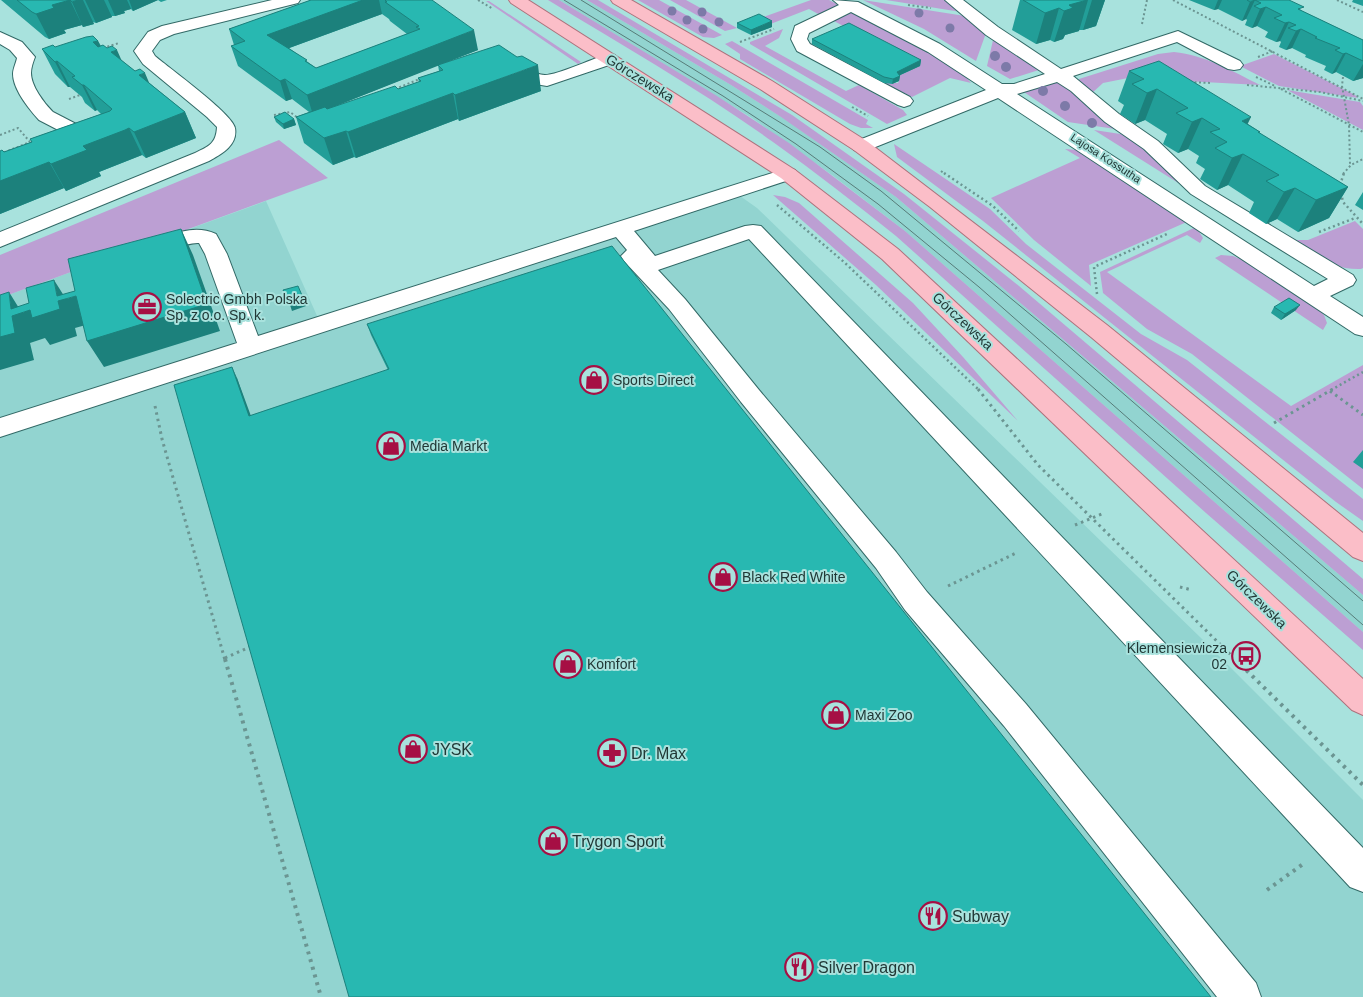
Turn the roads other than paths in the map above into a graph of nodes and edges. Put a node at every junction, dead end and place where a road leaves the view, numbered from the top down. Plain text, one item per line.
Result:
1 (292, 0) edge
2 (517, 0) edge
3 (619, 0) edge
4 (953, 0) edge
5 (847, 3) edge
6 (218, 8) edge
7 (0, 37) edge
8 (609, 59) junction
9 (490, 61) edge
10 (1234, 65) road end
11 (1060, 74) junction
12 (1001, 90) junction
13 (904, 101) dead end
14 (101, 145) edge
15 (861, 146) junction
16 (788, 174) junction
17 (614, 230) junction
18 (0, 240) edge
19 (133, 256) edge
20 (1354, 276) edge
21 (1313, 295) junction
22 (1363, 328) edge
23 (250, 347) junction
24 (0, 428) edge
25 (1363, 549) edge
26 (1363, 700) edge
27 (1363, 874) edge
28 (1242, 997) edge

1 - 6 street
2 - 8 main road, Górczewska
3 - 15 main road
4 - 11 street
5 - 12 street, Lajosa Kossutha
5 - 13 street
6 - 18 street
7 - 14 street
8 - 9 street
8 - 16 main road, Górczewska
10 - 11 street
11 - 12 street
11 - 20 street
12 - 15 street
12 - 21 street, Lajosa Kossutha
15 - 25 main road
16 - 17 street
16 - 26 main road, Górczewska
17 - 23 street
17 - 27 street
17 - 28 street
19 - 23 street
20 - 21 street
21 - 22 street, Lajosa Kossutha
23 - 24 street

